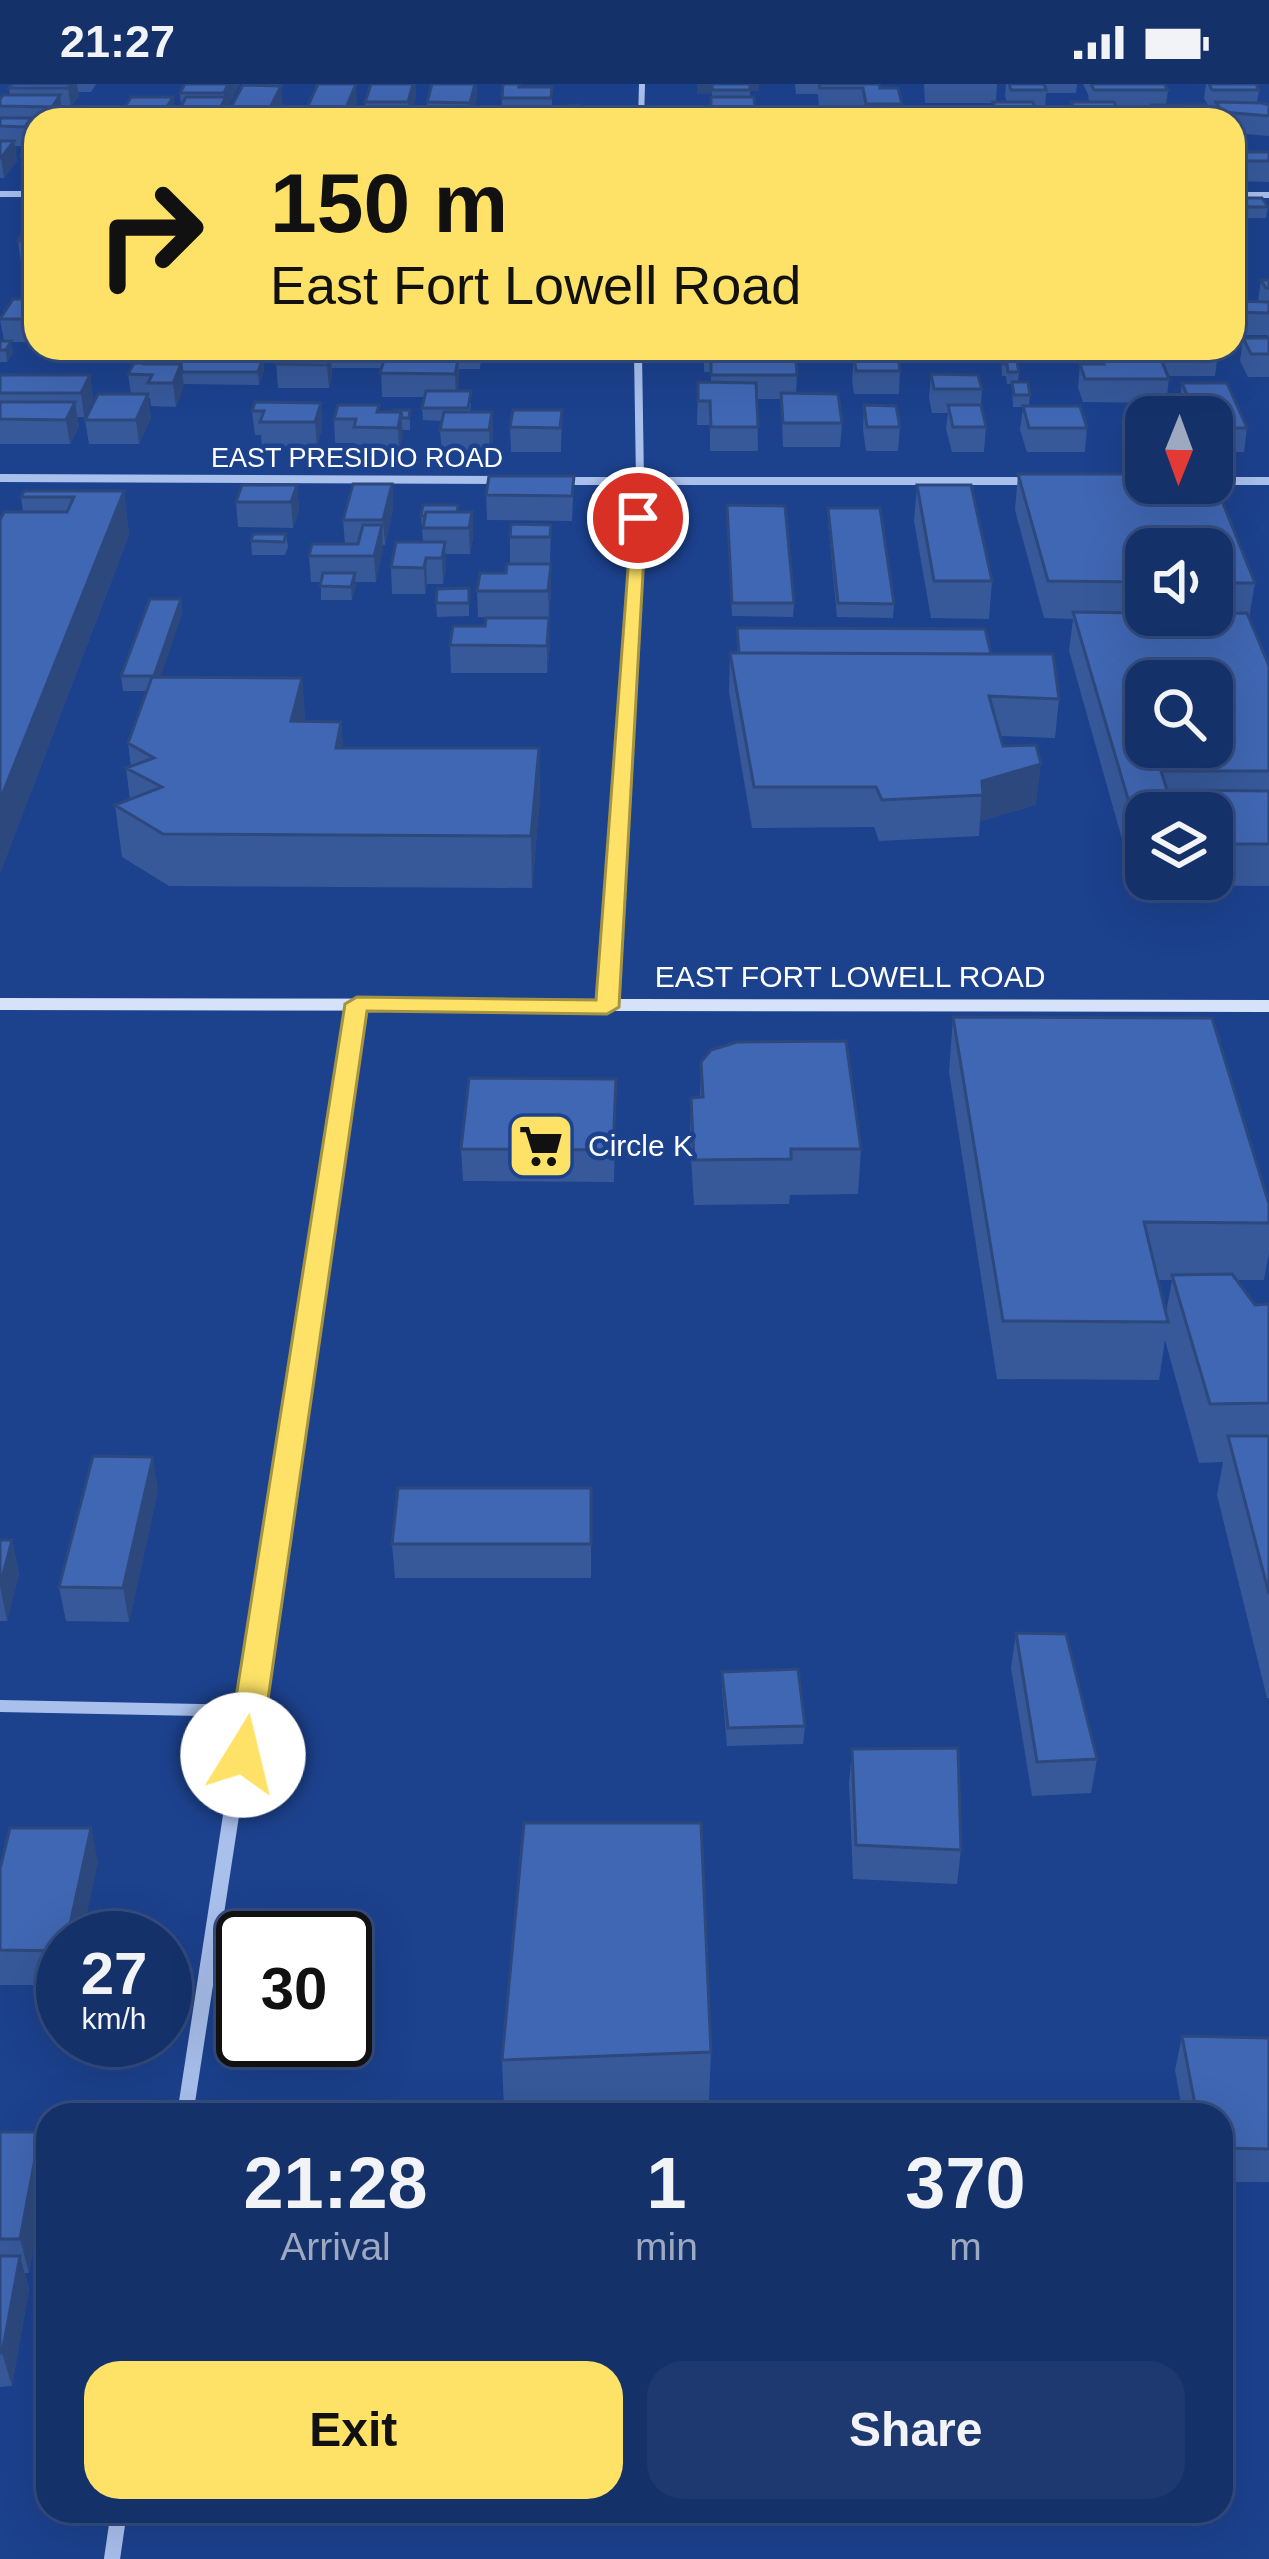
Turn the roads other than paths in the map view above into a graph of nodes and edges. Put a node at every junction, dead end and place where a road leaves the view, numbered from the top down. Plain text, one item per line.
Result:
1 (638, 360) edge
2 (0, 478) edge
3 (525, 481) edge
4 (548, 481) edge
5 (640, 481) junction
6 (1054, 481) edge
7 (1233, 481) edge
8 (1269, 481) edge
9 (0, 1004) edge
10 (357, 1004) junction
11 (1269, 1006) edge
12 (607, 1007) junction
13 (0, 1706) edge
14 (250, 1711) junction
15 (186, 2103) edge
16 (117, 2523) edge
17 (112, 2559) edge

1 - 5 street
2 - 3 street, EAST PRESIDIO ROAD
4 - 5 street
5 - 6 street
5 - 12 street
7 - 8 street
9 - 10 main road, EAST FORT LOWELL ROAD
10 - 12 main road, EAST FORT LOWELL ROAD
10 - 14 street
11 - 12 main road, EAST FORT LOWELL ROAD
13 - 14 street
14 - 15 street
16 - 17 street

